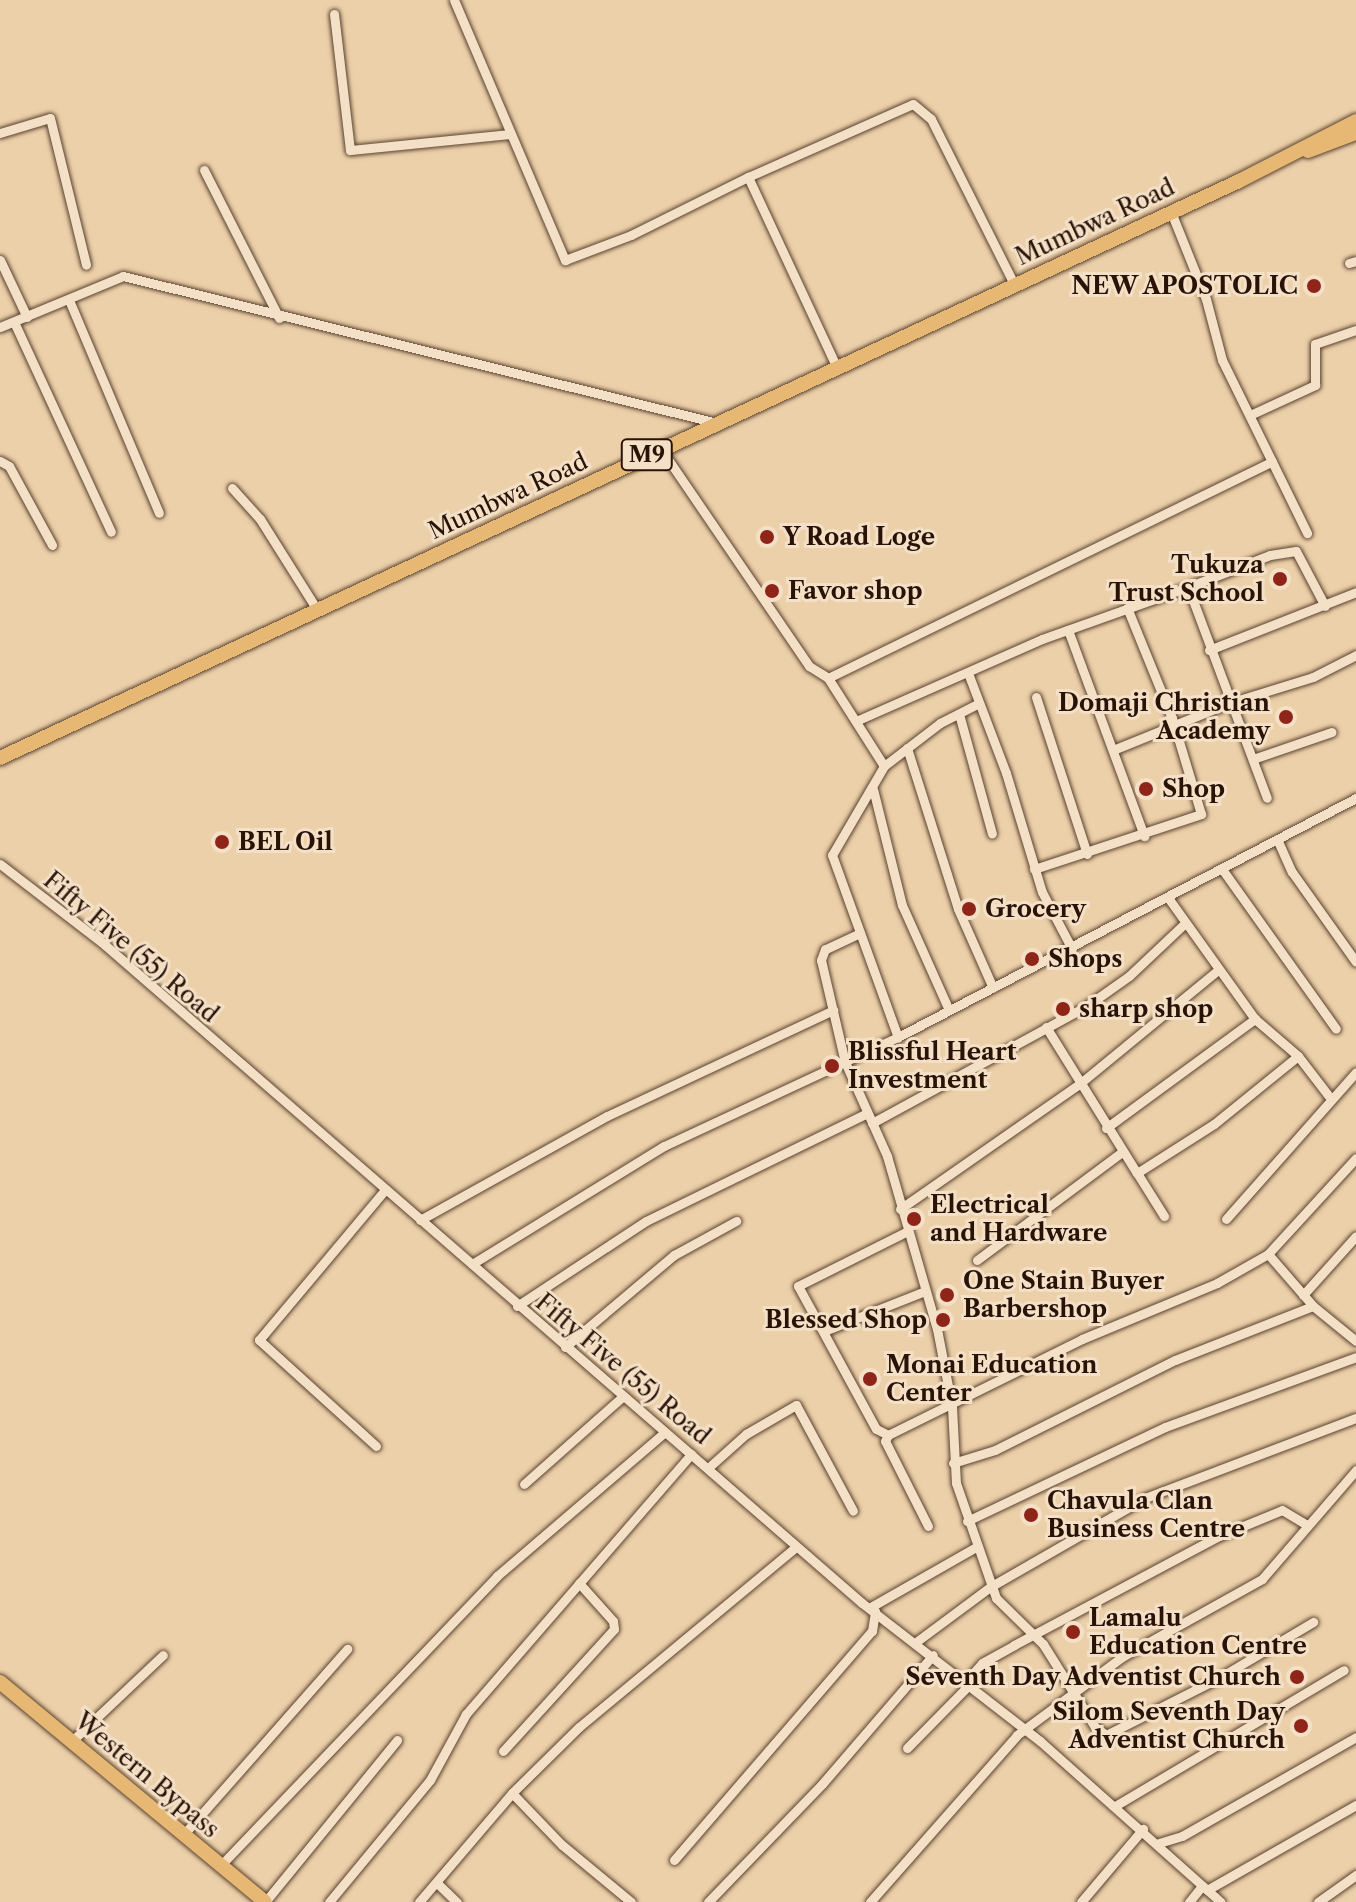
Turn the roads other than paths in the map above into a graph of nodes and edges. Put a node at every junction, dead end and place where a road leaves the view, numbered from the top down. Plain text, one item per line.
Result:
1 (454, 0) edge
2 (334, 14) dead end
3 (1356, 121) edge
4 (0, 133) edge
5 (1356, 133) edge
6 (510, 134) junction
7 (1296, 154) junction
8 (204, 170) dead end
9 (748, 177) junction
10 (1171, 212) junction
11 (0, 260) edge
12 (86, 265) dead end
13 (1014, 284) junction
14 (69, 300) junction
15 (27, 317) junction
16 (279, 318) junction
17 (14, 322) junction
18 (0, 327) edge
19 (1356, 330) edge
20 (837, 368) junction
21 (1250, 415) junction
22 (717, 423) junction
23 (0, 449) edge
24 (661, 449) junction
25 (3, 461) edge
26 (1272, 461) junction
27 (232, 488) dead end
28 (159, 513) dead end
29 (111, 532) dead end
30 (1307, 533) dead end
31 (52, 545) dead end
32 (1188, 587) junction
33 (1356, 592) edge
34 (1325, 606) junction
35 (316, 608) junction
36 (1127, 608) junction
37 (1068, 630) junction
38 (1209, 650) junction
39 (1356, 655) edge
40 (968, 673) junction
41 (828, 678) junction
42 (1036, 697) dead end
43 (979, 703) junction
44 (1229, 703) junction
45 (959, 714) junction
46 (856, 721) junction
47 (1173, 724) junction
48 (1332, 732) dead end
49 (907, 748) junction
50 (1113, 750) junction
51 (0, 758) edge
52 (1253, 759) junction
53 (884, 766) junction
54 (873, 789) junction
55 (1267, 798) dead end
56 (1356, 798) edge
57 (992, 834) dead end
58 (1144, 836) junction
59 (1277, 839) junction
60 (1087, 854) junction
61 (0, 864) edge
62 (1034, 869) junction
63 (1222, 869) junction
64 (1169, 899) junction
65 (1183, 925) junction
66 (860, 933) junction
67 (1072, 949) junction
68 (1356, 962) edge
69 (1217, 971) junction
70 (993, 988) junction
71 (833, 1010) junction
72 (949, 1010) junction
73 (1255, 1019) junction
74 (1046, 1027) junction
75 (1336, 1029) dead end
76 (898, 1037) junction
77 (1298, 1056) junction
78 (845, 1062) junction
79 (1356, 1072) edge
80 (1078, 1085) junction
81 (1331, 1099) junction
82 (867, 1113) junction
83 (872, 1123) junction
84 (1106, 1128) junction
85 (1122, 1152) junction
86 (1356, 1158) edge
87 (1137, 1173) junction
88 (384, 1191) junction
89 (900, 1209) junction
90 (1164, 1216) dead end
91 (1226, 1219) dead end
92 (420, 1220) junction
93 (736, 1221) dead end
94 (906, 1232) junction
95 (1356, 1236) edge
96 (1268, 1254) junction
97 (977, 1260) dead end
98 (472, 1264) junction
99 (925, 1291) junction
100 (1303, 1295) junction
101 (517, 1306) junction
102 (1313, 1306) junction
103 (824, 1331) junction
104 (1356, 1341) edge
105 (565, 1347) junction
106 (1356, 1357) edge
107 (622, 1397) junction
108 (952, 1407) junction
109 (1356, 1418) edge
110 (664, 1433) junction
111 (888, 1435) junction
112 (376, 1446) dead end
113 (691, 1454) junction
114 (953, 1463) junction
115 (708, 1468) junction
116 (1356, 1470) edge
117 (524, 1484) dead end
118 (853, 1511) dead end
119 (967, 1521) junction
120 (1305, 1524) junction
121 (928, 1526) dead end
122 (796, 1547) junction
123 (976, 1547) junction
124 (579, 1583) junction
125 (990, 1587) junction
126 (872, 1610) junction
127 (1313, 1622) dead end
128 (1034, 1636) junction
129 (916, 1642) junction
130 (347, 1649) dead end
131 (163, 1655) dead end
132 (933, 1655) junction
133 (1344, 1670) dead end
134 (0, 1682) edge
135 (968, 1683) junction
136 (1072, 1691) junction
137 (1027, 1730) junction
138 (1356, 1737) edge
139 (397, 1740) dead end
140 (72, 1741) junction
141 (907, 1748) dead end
142 (503, 1751) dead end
143 (512, 1793) junction
144 (1356, 1805) edge
145 (1115, 1806) junction
146 (1143, 1829) junction
147 (184, 1834) junction
148 (1159, 1843) junction
149 (674, 1860) dead end
150 (221, 1865) junction
151 (1356, 1875) edge
152 (437, 1883) junction
153 (1205, 1888) junction
154 (265, 1902) edge
155 (329, 1902) edge
156 (419, 1902) edge
157 (457, 1902) edge
158 (631, 1902) edge
159 (708, 1902) edge
160 (870, 1902) edge
161 (1081, 1902) edge
162 (1189, 1902) edge
163 (1221, 1902) edge
164 (1318, 1902) edge

1 - 6 street
2 - 6 street
3 - 7 main road, Mumbwa Road / M9
4 - 12 street
5 - 7 main road, Mumbwa Road / M9
6 - 9 street
7 - 10 main road, Mumbwa Road / M9
8 - 16 street
9 - 13 street
9 - 20 street
10 - 13 main road, Mumbwa Road / M9
10 - 21 street
11 - 15 street
13 - 20 main road, Mumbwa Road / M9
14 - 15 street
14 - 16 street
14 - 28 street
15 - 17 street
16 - 22 street
17 - 18 street
17 - 29 street
19 - 21 street
20 - 22 main road, Mumbwa Road / M9
21 - 26 street
22 - 24 main road, Mumbwa Road / M9
23 - 25 street
24 - 35 main road, Mumbwa Road / M9
24 - 41 street
25 - 31 street
26 - 30 street
26 - 41 street
27 - 35 street
32 - 34 street
32 - 36 street
32 - 38 street
33 - 34 street
34 - 38 street
35 - 51 main road, Mumbwa Road / M9
36 - 37 street
36 - 47 street
37 - 40 street
37 - 50 street
38 - 44 street
39 - 44 street
40 - 43 street
40 - 46 street
41 - 46 street
42 - 60 street
43 - 45 street
43 - 62 street
44 - 47 street
44 - 52 street
45 - 49 street
45 - 57 street
46 - 53 street
47 - 50 street
47 - 58 street
48 - 52 street
49 - 53 street
49 - 70 street
50 - 58 street
52 - 55 street
53 - 54 street
54 - 66 street
54 - 72 street
56 - 59 street
58 - 60 street
59 - 63 street
59 - 68 street
60 - 62 street
61 - 88 street, Fifty Five (55) Road
62 - 67 street
63 - 64 street
63 - 75 street
64 - 65 street
64 - 67 street
65 - 69 street
65 - 74 street
66 - 71 street
66 - 76 street
67 - 70 street
69 - 73 street
69 - 80 street
70 - 72 street
71 - 78 street
71 - 92 street
72 - 76 street
73 - 77 street
73 - 84 street
74 - 80 street
74 - 83 street
76 - 78 street
77 - 81 street
77 - 87 street
78 - 82 street
78 - 98 street
79 - 81 street
80 - 84 street
80 - 89 street
81 - 91 street
82 - 83 street
82 - 101 street
83 - 89 street
84 - 85 street
85 - 87 street
85 - 97 street
86 - 96 street
87 - 90 street
88 - 92 street, Fifty Five (55) Road
88 - 112 street
89 - 94 street
92 - 98 street, Fifty Five (55) Road
93 - 105 street
94 - 99 street
94 - 103 street
95 - 100 street
96 - 100 street
96 - 108 street
98 - 101 street, Fifty Five (55) Road
99 - 103 street
99 - 108 street
100 - 102 street
101 - 105 street, Fifty Five (55) Road
102 - 104 street
102 - 114 street
103 - 111 street
105 - 107 street, Fifty Five (55) Road
106 - 119 street
107 - 110 street, Fifty Five (55) Road
107 - 117 street
108 - 111 street
108 - 114 street
109 - 125 street
110 - 113 street, Fifty Five (55) Road
110 - 150 street
111 - 121 street
113 - 115 street, Fifty Five (55) Road
113 - 124 street
114 - 119 street
115 - 118 street
115 - 122 street, Fifty Five (55) Road
116 - 120 street
119 - 123 street
120 - 128 street
120 - 136 street
122 - 126 street, Fifty Five (55) Road
122 - 143 street
123 - 125 street
123 - 126 street
124 - 142 street
124 - 155 street
125 - 128 street
125 - 129 street
126 - 129 street, Fifty Five (55) Road
126 - 149 street
127 - 136 street
128 - 135 street
128 - 136 street
129 - 132 street, Fifty Five (55) Road
130 - 147 street
131 - 140 street
132 - 135 street, Fifty Five (55) Road
132 - 159 street
133 - 145 street
134 - 140 main road, Western Bypass
135 - 137 street, Fifty Five (55) Road
135 - 141 street
136 - 137 street
137 - 145 street, Fifty Five (55) Road
137 - 160 street
138 - 148 street
139 - 154 street
140 - 147 main road, Western Bypass
143 - 152 street
143 - 158 street
144 - 153 street
145 - 146 street, Fifty Five (55) Road
146 - 148 street, Fifty Five (55) Road
146 - 161 street
147 - 150 main road, Western Bypass
148 - 153 street, Fifty Five (55) Road
150 - 154 main road, Western Bypass
151 - 164 street
152 - 156 street
152 - 157 street
153 - 162 street
153 - 163 street, Fifty Five (55) Road

